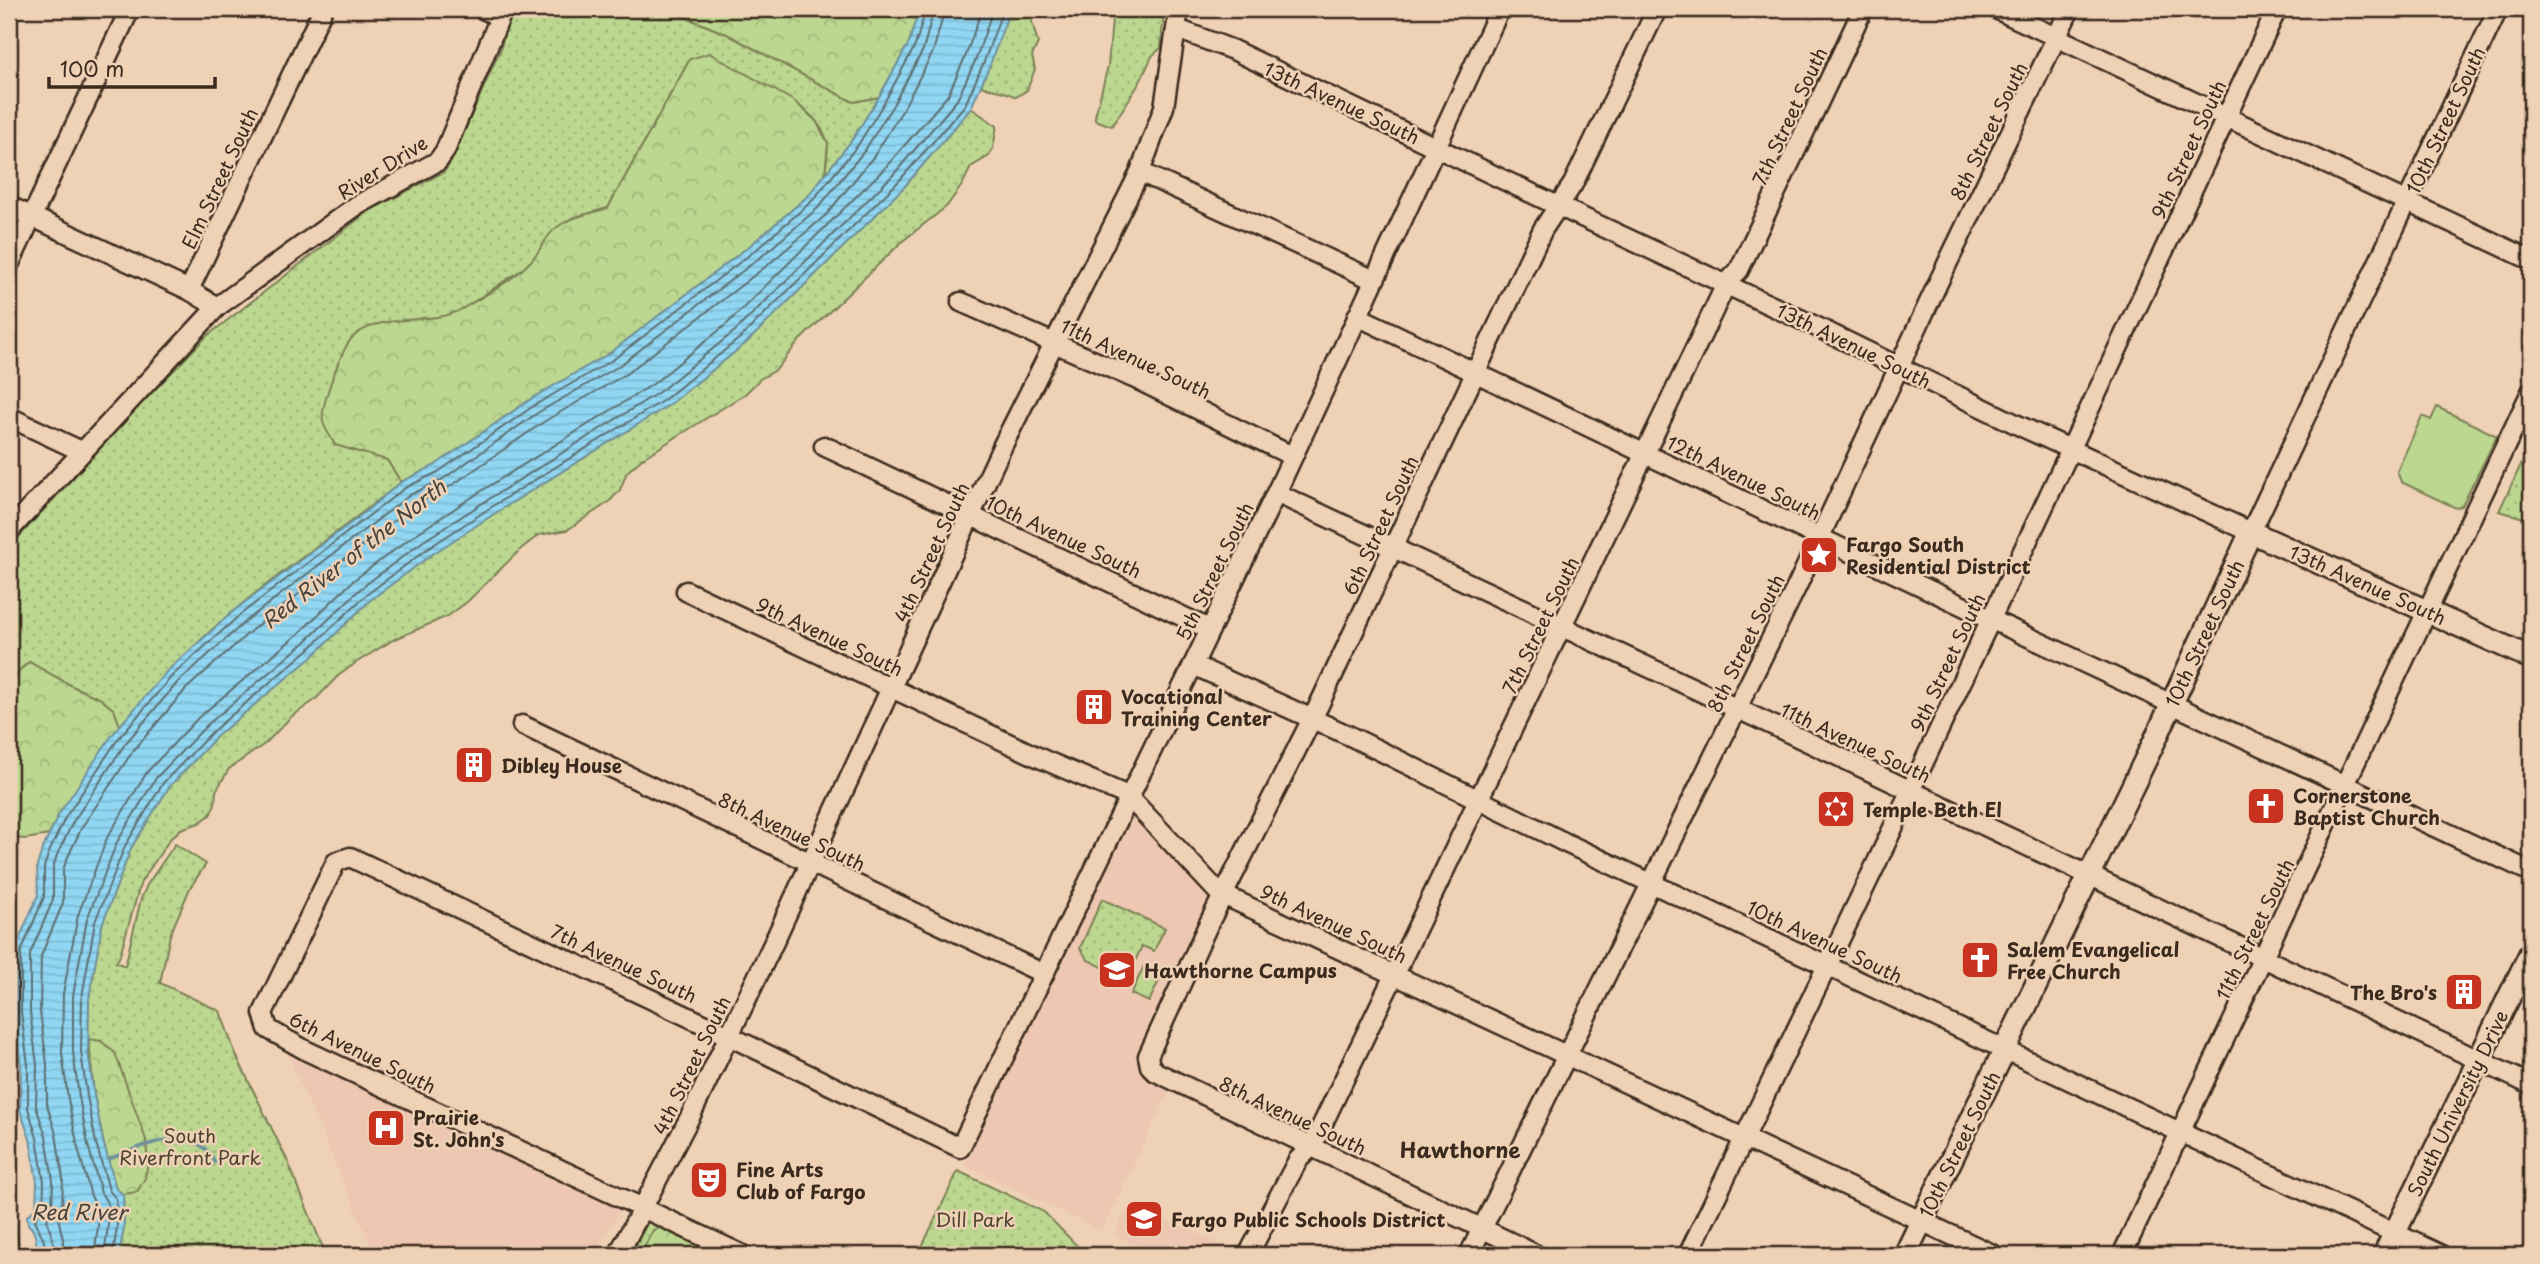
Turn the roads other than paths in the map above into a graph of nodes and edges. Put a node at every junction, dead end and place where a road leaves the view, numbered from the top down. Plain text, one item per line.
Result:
1 (130, 9) edge
2 (323, 9) edge
3 (483, 9) edge
4 (1180, 9) edge
5 (1500, 9) edge
6 (1657, 9) edge
7 (1863, 9) edge
8 (1996, 9) edge
9 (2070, 9) edge
10 (2277, 9) edge
11 (2498, 9) edge
12 (500, 13) edge
13 (1177, 29) junction
14 (2057, 38) junction
15 (1478, 55) junction
16 (2227, 117) junction
17 (1401, 130) junction
18 (1436, 146) junction
19 (1140, 172) junction
20 (2407, 201) junction
21 (9, 206) edge
22 (1558, 206) junction
23 (32, 217) junction
24 (2531, 260) edge
25 (9, 265) edge
26 (1374, 281) junction
27 (1726, 284) junction
28 (189, 290) junction
29 (961, 302) dead end
30 (216, 307) junction
31 (1356, 316) junction
32 (1054, 343) junction
33 (1899, 366) junction
34 (1474, 372) junction
35 (2531, 391) edge
36 (9, 417) edge
37 (824, 446) dead end
38 (2070, 449) junction
39 (81, 451) junction
40 (1645, 454) junction
41 (1292, 456) junction
42 (1276, 493) junction
43 (972, 515) junction
44 (9, 531) edge
45 (2251, 532) junction
46 (1820, 537) junction
47 (1392, 548) junction
48 (687, 591) dead end
49 (2428, 612) junction
50 (1990, 619) junction
51 (1562, 628) junction
52 (1209, 629) junction
53 (2531, 658) edge
54 (1193, 664) junction
55 (893, 688) junction
56 (2172, 703) junction
57 (1737, 708) junction
58 (1312, 719) junction
59 (522, 725) dead end
60 (2346, 785) junction
61 (1910, 790) junction
62 (1128, 796) junction
63 (1479, 800) junction
64 (344, 859) joint
65 (811, 863) junction
66 (2531, 872) edge
67 (2089, 875) junction
68 (1650, 883) junction
69 (1223, 895) junction
70 (2531, 952) edge
71 (2264, 959) junction
72 (1827, 965) junction
73 (1044, 974) junction
74 (1394, 974) junction
75 (729, 1036) junction
76 (2005, 1048) junction
77 (1566, 1054) junction
78 (1149, 1061) joint
79 (2477, 1061) junction
80 (2531, 1085) edge
81 (2179, 1131) junction
82 (1744, 1138) junction
83 (1312, 1146) junction
84 (960, 1148) joint
85 (643, 1208) junction
86 (1922, 1222) junction
87 (1482, 1229) junction
88 (2394, 1233) junction
89 (618, 1255) edge
90 (743, 1255) edge
91 (1248, 1255) edge
92 (1469, 1255) edge
93 (1537, 1255) edge
94 (1688, 1255) edge
95 (1905, 1255) edge
96 (1994, 1255) edge
97 (2122, 1255) edge
98 (2384, 1255) edge
99 (2441, 1255) edge

1 - 23 street
2 - 28 street, Elm Street South
3 - 12 street
4 - 13 street, 4th Street South
5 - 15 street, 5th Street South
6 - 22 street, 6th Street South
7 - 27 street, 7th Street South
8 - 14 street
9 - 14 street, 8th Street South
10 - 16 street, 9th Street South
11 - 20 street, 10th Street South
12 - 30 street, River Drive
13 - 17 street, 13th Avenue South
13 - 19 street, 4th Street South
14 - 16 street
14 - 33 street, 8th Street South
15 - 17 street
15 - 18 street, 5th Street South
16 - 20 street
16 - 38 street, 9th Street South
17 - 18 street, 13th Avenue South
18 - 22 street, 13th Avenue South
18 - 26 street, 5th Street South
19 - 26 street
19 - 32 street, 4th Street South
20 - 24 street
20 - 45 street, 10th Street South
21 - 23 street
22 - 27 street, 13th Avenue South
22 - 34 street, 6th Street South
23 - 25 street
23 - 28 street
26 - 31 street, 5th Street South
27 - 33 street, 13th Avenue South
27 - 40 street, 7th Street South
28 - 30 street
29 - 32 street, 11th Avenue South
30 - 39 street
31 - 34 street, 12th Avenue South
31 - 41 street, 5th Street South
32 - 41 street, 11th Avenue South
32 - 43 street, 4th Street South
33 - 38 street, 13th Avenue South
33 - 46 street, 8th Street South
34 - 40 street, 12th Avenue South
34 - 47 street, 6th Street South
35 - 49 street, 11th Street South
36 - 39 street
37 - 43 street, 10th Avenue South
38 - 45 street, 13th Avenue South
38 - 50 street, 9th Street South
39 - 44 street
40 - 46 street, 12th Avenue South
40 - 51 street, 7th Street South
41 - 42 street, 5th Street South
42 - 47 street, 11th Avenue South
42 - 52 street, 5th Street South
43 - 52 street, 10th Avenue South
43 - 55 street, 4th Street South
45 - 49 main road, 13th Avenue South
45 - 56 main road, 10th Street South
46 - 50 street, 12th Avenue South
46 - 57 street, 8th Street South
47 - 51 street, 11th Avenue South
47 - 58 street, 6th Street South
48 - 55 street, 9th Avenue South
49 - 53 main road, 13th Avenue South
49 - 60 street, 11th Street South
50 - 56 street, 12th Avenue South
50 - 61 street, 9th Street South
51 - 57 street, 11th Avenue South
51 - 63 street, 7th Street South
52 - 54 street, 5th Street South
54 - 58 street, 10th Avenue South
54 - 62 street, 5th Street South
55 - 62 street, 9th Avenue South
55 - 65 street, 4th Street South
56 - 60 street, 12th Avenue South
56 - 67 main road, 10th Street South
57 - 61 street, 11th Avenue South
57 - 68 street, 8th Street South
58 - 63 street, 10th Avenue South
58 - 69 street, 6th Street South
59 - 65 street, 8th Avenue South
60 - 66 street, 12th Avenue South
60 - 71 street, 11th Street South
61 - 67 street, 11th Avenue South
61 - 72 street, 9th Street South
62 - 69 street, 9th Avenue South
62 - 73 street, 5th Street South
63 - 68 street, 10th Avenue South
63 - 74 street, 7th Street South
64 - 75 street, 7th Avenue South
64 - 85 street, 6th Avenue South
65 - 73 street, 8th Avenue South
65 - 75 street, 4th Street South
67 - 71 street, 11th Avenue South
67 - 76 main road, 10th Street South
68 - 72 street, 10th Avenue South
68 - 77 street, 8th Street South
69 - 74 street, 9th Avenue South
69 - 78 street, 6th Street South
70 - 79 main road, South University Drive
71 - 79 street, 11th Avenue South
71 - 81 street, 11th Street South
72 - 76 street, 10th Avenue South
72 - 82 street, 9th Street South
73 - 84 street, 5th Street South
74 - 77 street, 9th Avenue South
74 - 83 street, 7th Street South
75 - 84 street, 7th Avenue South
75 - 85 street, 4th Street South
76 - 81 street, 10th Avenue South
76 - 86 main road, 10th Street South
77 - 82 street, 9th Avenue South
77 - 87 street, 8th Street South
78 - 83 street, 8th Avenue South
79 - 80 street, 11th Avenue South
79 - 88 main road, South University Drive
81 - 88 street, 10th Avenue South
81 - 97 street, 11th Street South
82 - 86 street, 9th Avenue South
82 - 94 street, 9th Street South
83 - 87 street, 8th Avenue South
83 - 91 street, 7th Street South
85 - 89 street, 4th Street South
85 - 90 street, 6th Avenue South
86 - 95 main road, 10th Street South
86 - 96 street, 9th Avenue South
87 - 92 street, 8th Street South
87 - 93 street, 8th Avenue South
88 - 98 main road, South University Drive
88 - 99 street, 10th Avenue South

